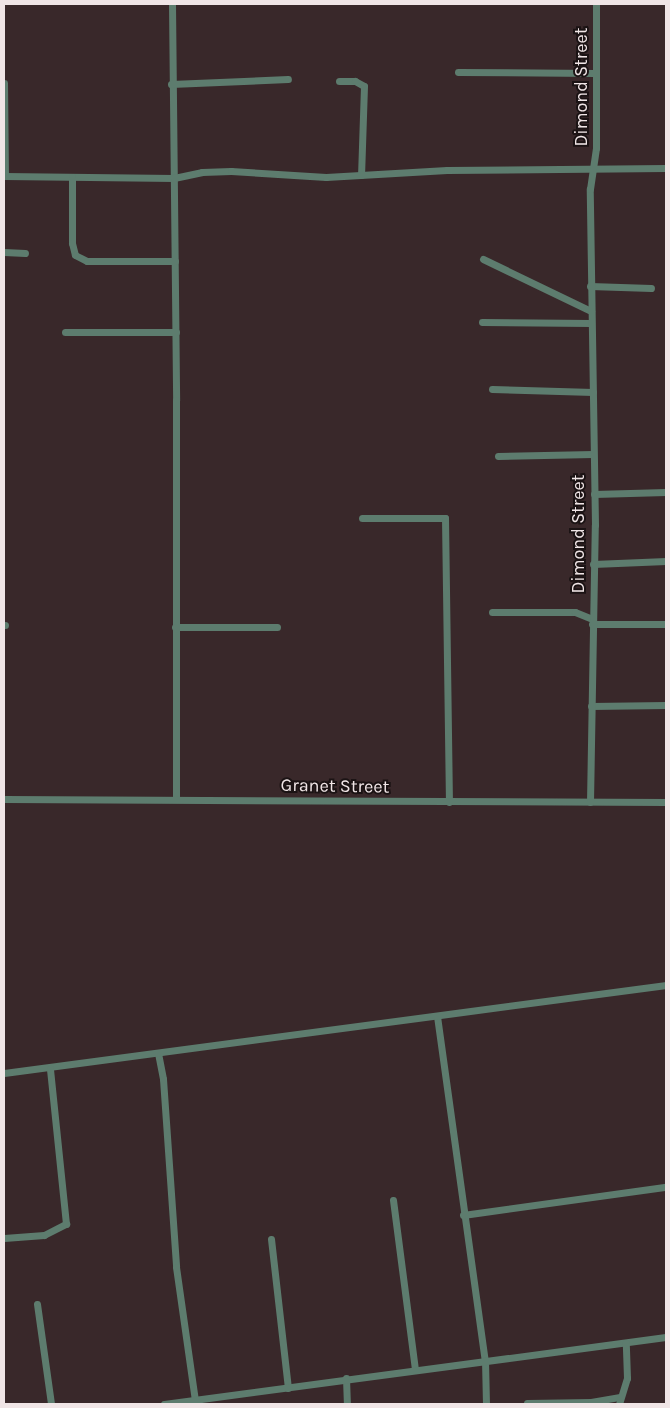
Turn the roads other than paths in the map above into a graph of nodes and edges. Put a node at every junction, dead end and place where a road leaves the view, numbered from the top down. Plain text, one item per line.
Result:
1 (172, 4) edge
2 (596, 4) edge
3 (458, 72) dead end
4 (595, 72) junction
5 (288, 79) dead end
6 (339, 81) dead end
7 (4, 83) edge
8 (171, 84) junction
9 (666, 168) edge
10 (594, 171) junction
11 (361, 175) junction
12 (4, 176) edge
13 (72, 177) junction
14 (174, 178) junction
15 (4, 252) edge
16 (25, 253) dead end
17 (483, 259) dead end
18 (175, 261) junction
19 (590, 286) junction
20 (651, 288) dead end
21 (591, 311) junction
22 (482, 322) dead end
23 (591, 324) junction
24 (65, 332) dead end
25 (176, 332) junction
26 (492, 388) dead end
27 (593, 392) junction
28 (593, 454) junction
29 (498, 456) dead end
30 (666, 492) edge
31 (594, 494) junction
32 (362, 518) dead end
33 (666, 561) edge
34 (593, 564) junction
35 (492, 612) dead end
36 (592, 621) junction
37 (666, 624) edge
38 (175, 627) junction
39 (277, 627) dead end
40 (666, 705) edge
41 (591, 706) junction
42 (4, 799) edge
43 (176, 799) junction
44 (449, 802) junction
45 (590, 802) junction
46 (666, 802) edge
47 (666, 986) edge
48 (437, 1016) junction
49 (158, 1053) junction
50 (50, 1069) junction
51 (4, 1073) edge
52 (666, 1187) edge
53 (393, 1200) dead end
54 (463, 1215) junction
55 (4, 1238) edge
56 (271, 1240) dead end
57 (37, 1304) dead end
58 (666, 1337) edge
59 (626, 1342) junction
60 (485, 1360) junction
61 (415, 1369) junction
62 (346, 1378) junction
63 (288, 1388) junction
64 (195, 1400) junction
65 (619, 1401) edge
66 (527, 1403) dead end
67 (51, 1404) edge
68 (164, 1404) edge
69 (347, 1404) edge
70 (486, 1404) edge

1 - 8 street
2 - 4 street, Dimond Street
3 - 4 street
4 - 10 street, Dimond Street
5 - 8 street
6 - 11 street
7 - 12 street
8 - 14 street
9 - 10 street
10 - 11 street
10 - 19 street, Dimond Street
11 - 14 street
12 - 13 street
13 - 14 street
13 - 18 street
14 - 18 street
15 - 16 street
17 - 21 street
18 - 25 street
19 - 20 street
19 - 21 street, Dimond Street
21 - 23 street, Dimond Street
22 - 23 street
23 - 27 street, Dimond Street
24 - 25 street
25 - 38 street
26 - 27 street
27 - 28 street, Dimond Street
28 - 29 street
28 - 31 street, Dimond Street
30 - 31 street
31 - 34 street, Dimond Street
32 - 44 street
33 - 34 street
34 - 36 street, Dimond Street
35 - 36 street
36 - 37 street
36 - 41 street, Dimond Street
38 - 39 street
38 - 43 street
40 - 41 street
41 - 45 street, Dimond Street
42 - 43 street, Granet Street
43 - 44 street, Granet Street
44 - 45 street, Granet Street
45 - 46 street, Granet Street
47 - 48 street
48 - 49 street
48 - 54 street
49 - 50 street
49 - 64 street
50 - 51 street
50 - 55 street
52 - 54 street
53 - 61 street
54 - 60 street
56 - 63 street
57 - 67 street
58 - 59 street
59 - 60 street
59 - 65 street
60 - 61 street
60 - 70 street
61 - 62 street
62 - 63 street
62 - 69 street
63 - 64 street
64 - 68 street
65 - 66 street

